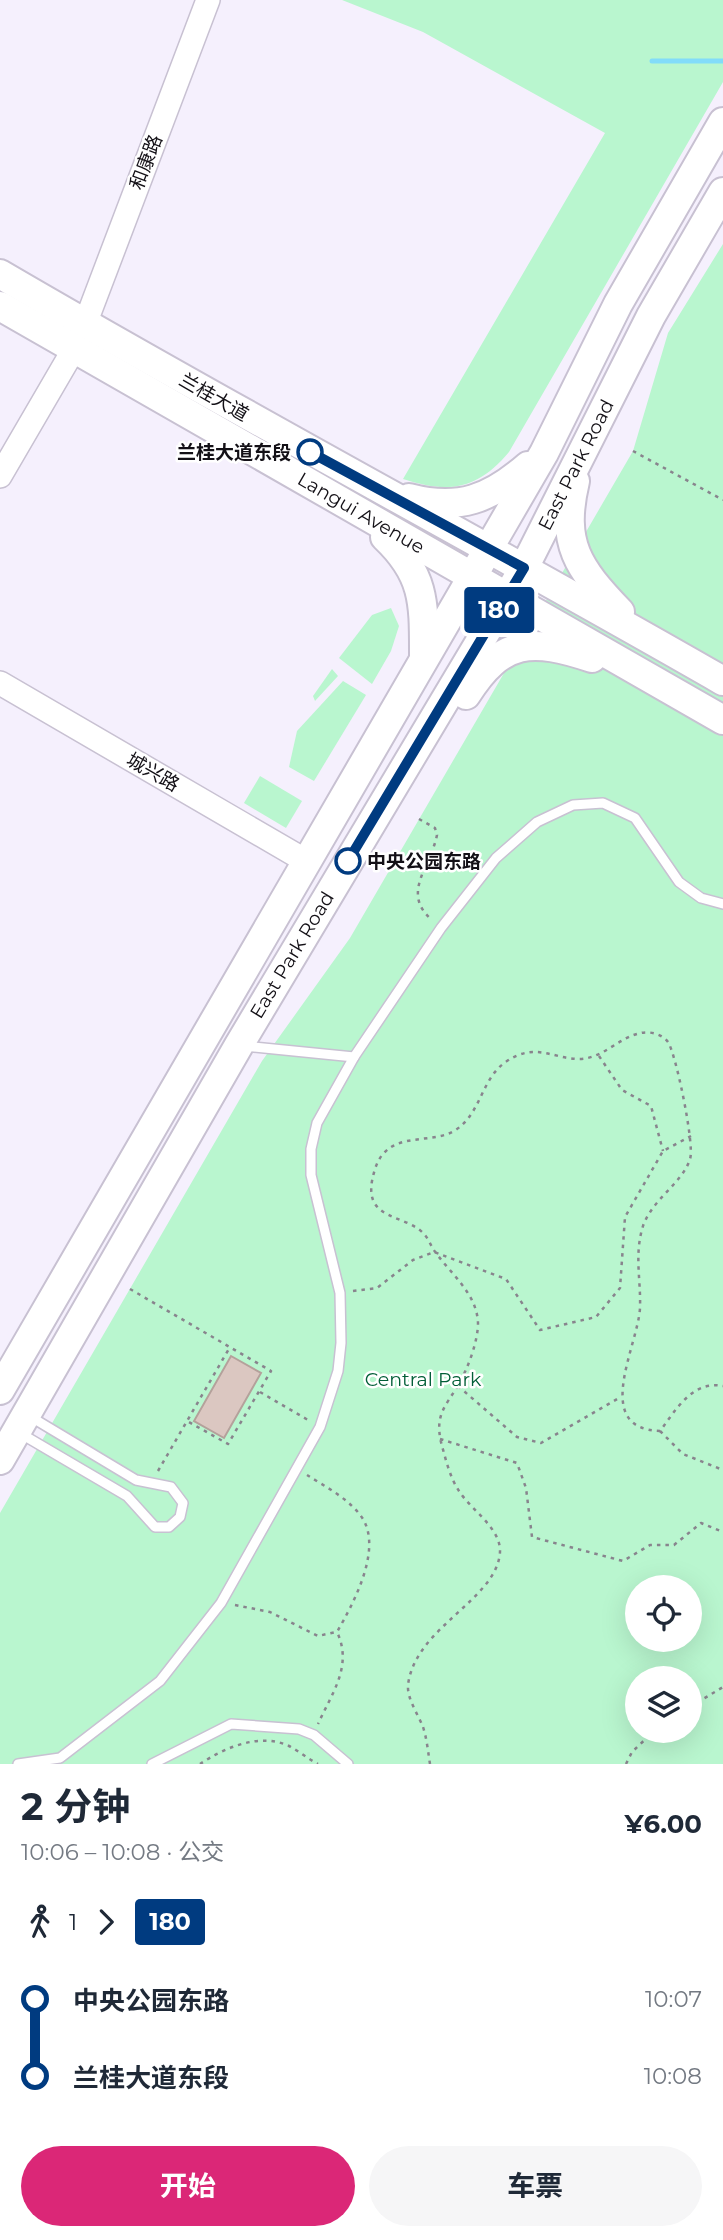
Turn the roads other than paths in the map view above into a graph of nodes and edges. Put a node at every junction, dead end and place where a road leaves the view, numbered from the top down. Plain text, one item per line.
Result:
1 (208, 0) edge
2 (723, 122) edge
3 (723, 192) edge
4 (0, 274) edge
5 (0, 306) edge
6 (79, 336) junction
7 (582, 452) junction
8 (544, 453) junction
9 (0, 476) edge
10 (378, 490) junction
11 (361, 513) junction
12 (488, 548) junction
13 (524, 568) junction
14 (470, 577) junction
15 (506, 598) junction
16 (641, 634) junction
17 (424, 657) junction
18 (650, 677) junction
19 (723, 681) edge
20 (0, 684) edge
21 (723, 720) edge
22 (390, 792) junction
23 (306, 861) junction
24 (723, 904) edge
25 (239, 1045) junction
26 (354, 1057) junction
27 (0, 1390) edge
28 (21, 1423) junction
29 (0, 1460) edge
30 (60, 1761) edge
31 (18, 1764) edge
32 (152, 1764) edge
33 (348, 1764) edge

1 - 6 street, 和康路
2 - 8 main road, East Park Road
3 - 7 main road, East Park Road
4 - 6 main road, 兰桂大道
5 - 6 main road, Langui Avenue
6 - 9 street, 和康路
6 - 10 main road, 兰桂大道
6 - 11 main road, Langui Avenue
7 - 13 main road, East Park Road
7 - 16 main road
8 - 10 main road
8 - 12 main road, East Park Road
10 - 12 main road, 兰桂大道
11 - 14 main road, Langui Avenue
11 - 17 main road
12 - 13 main road, 兰桂大道
12 - 14 main road, East Park Road
13 - 15 main road, East Park Road
13 - 16 main road, 兰桂大道
14 - 15 main road, Langui Avenue
14 - 17 main road, East Park Road
15 - 18 main road, Langui Avenue
15 - 22 main road, East Park Road
16 - 19 main road, 兰桂大道
17 - 23 main road, East Park Road
18 - 21 main road, Langui Avenue
18 - 22 main road
20 - 23 street, 城兴路
22 - 25 main road, East Park Road
23 - 27 main road, East Park Road
24 - 26 lane
25 - 26 lane
25 - 28 main road, East Park Road
26 - 30 lane
28 - 28 lane
28 - 29 main road, East Park Road
30 - 31 lane
32 - 33 lane

